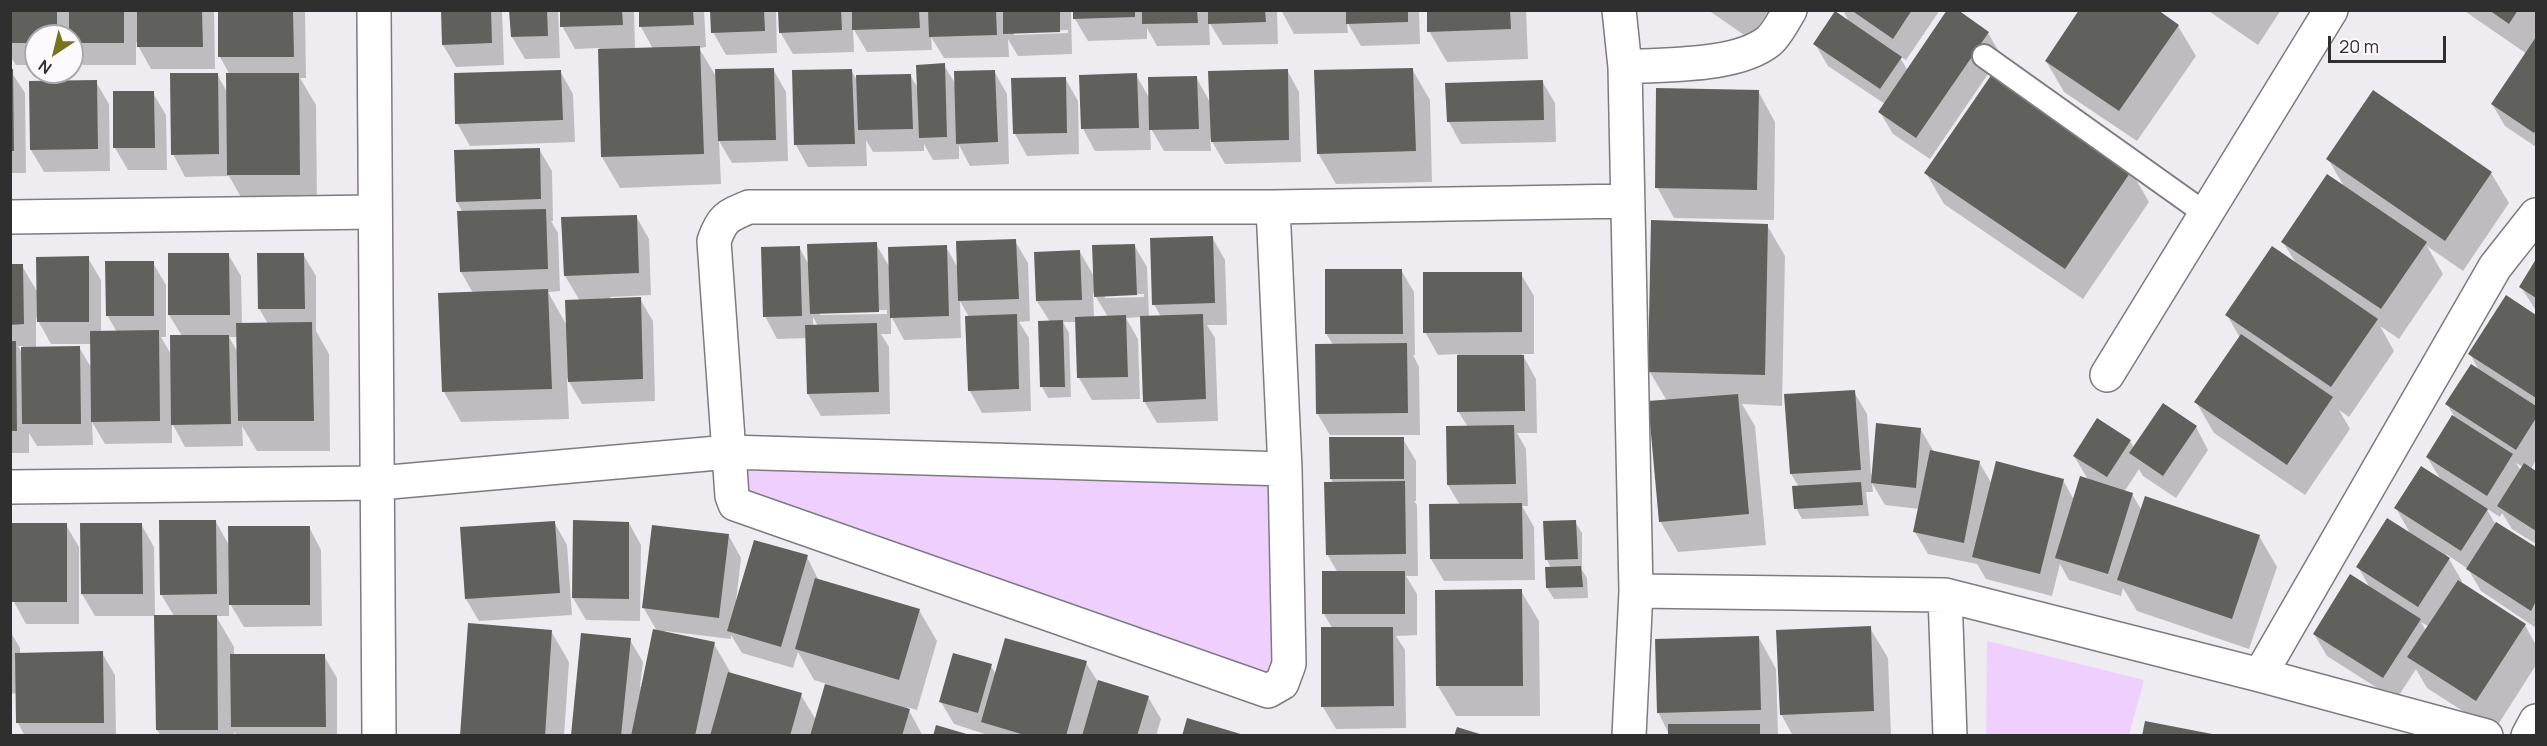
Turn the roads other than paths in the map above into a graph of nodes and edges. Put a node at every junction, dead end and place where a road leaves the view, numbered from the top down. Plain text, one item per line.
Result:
1 (374, 10) edge
2 (1619, 10) edge
3 (1790, 10) edge
4 (2331, 10) edge
5 (1984, 56) dead end
6 (1626, 67) junction
7 (1627, 201) junction
8 (1273, 207) junction
9 (374, 212) junction
10 (2206, 214) junction
11 (2536, 215) edge
12 (10, 217) edge
13 (2107, 375) dead end
14 (729, 453) junction
15 (1286, 469) junction
16 (379, 483) junction
17 (10, 488) edge
18 (1636, 591) junction
19 (1945, 595) junction
20 (2260, 675) junction
21 (2536, 721) edge
22 (379, 735) edge
23 (1629, 735) edge
24 (1950, 735) edge
25 (2486, 735) edge
26 (2528, 735) edge

1 - 9 street
2 - 6 street
3 - 6 street
4 - 10 street
5 - 10 lane
6 - 7 street
7 - 8 street
7 - 18 street
8 - 14 street
8 - 15 street
9 - 12 street
9 - 16 street
10 - 13 street
11 - 20 street
14 - 15 street
14 - 15 street
14 - 16 street
16 - 17 street
16 - 22 street
18 - 19 street
18 - 23 street
19 - 20 street
19 - 24 street
20 - 25 street
21 - 26 street

